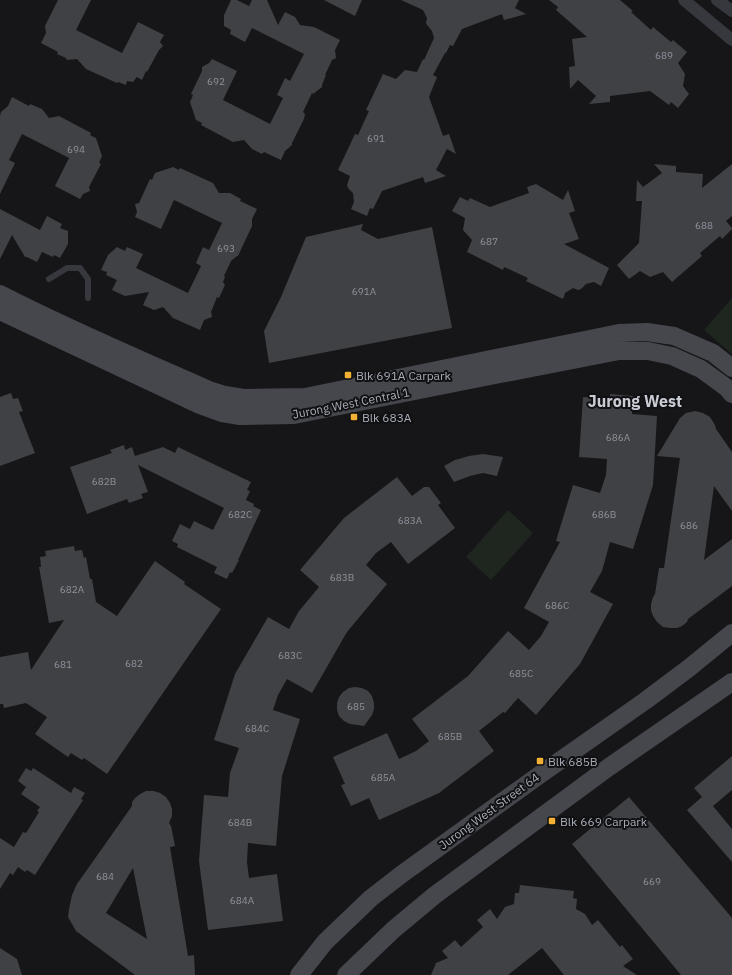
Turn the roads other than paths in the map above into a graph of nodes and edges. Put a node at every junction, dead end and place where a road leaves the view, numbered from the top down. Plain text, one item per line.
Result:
1 (684, 0) edge
2 (717, 0) edge
3 (732, 11) edge
4 (726, 32) edge
5 (732, 40) edge
6 (49, 279) dead end
7 (0, 294) edge
8 (88, 298) dead end
9 (0, 311) edge
10 (732, 368) edge
11 (732, 394) edge
12 (732, 633) edge
13 (732, 682) edge
14 (298, 975) edge
15 (346, 975) edge

1 - 4 street
2 - 3 street
4 - 5 street
6 - 8 lane
7 - 10 street, Jurong West Central 1
9 - 11 street, Jurong West Central 1
12 - 14 street, Jurong West Street 64
13 - 15 street

